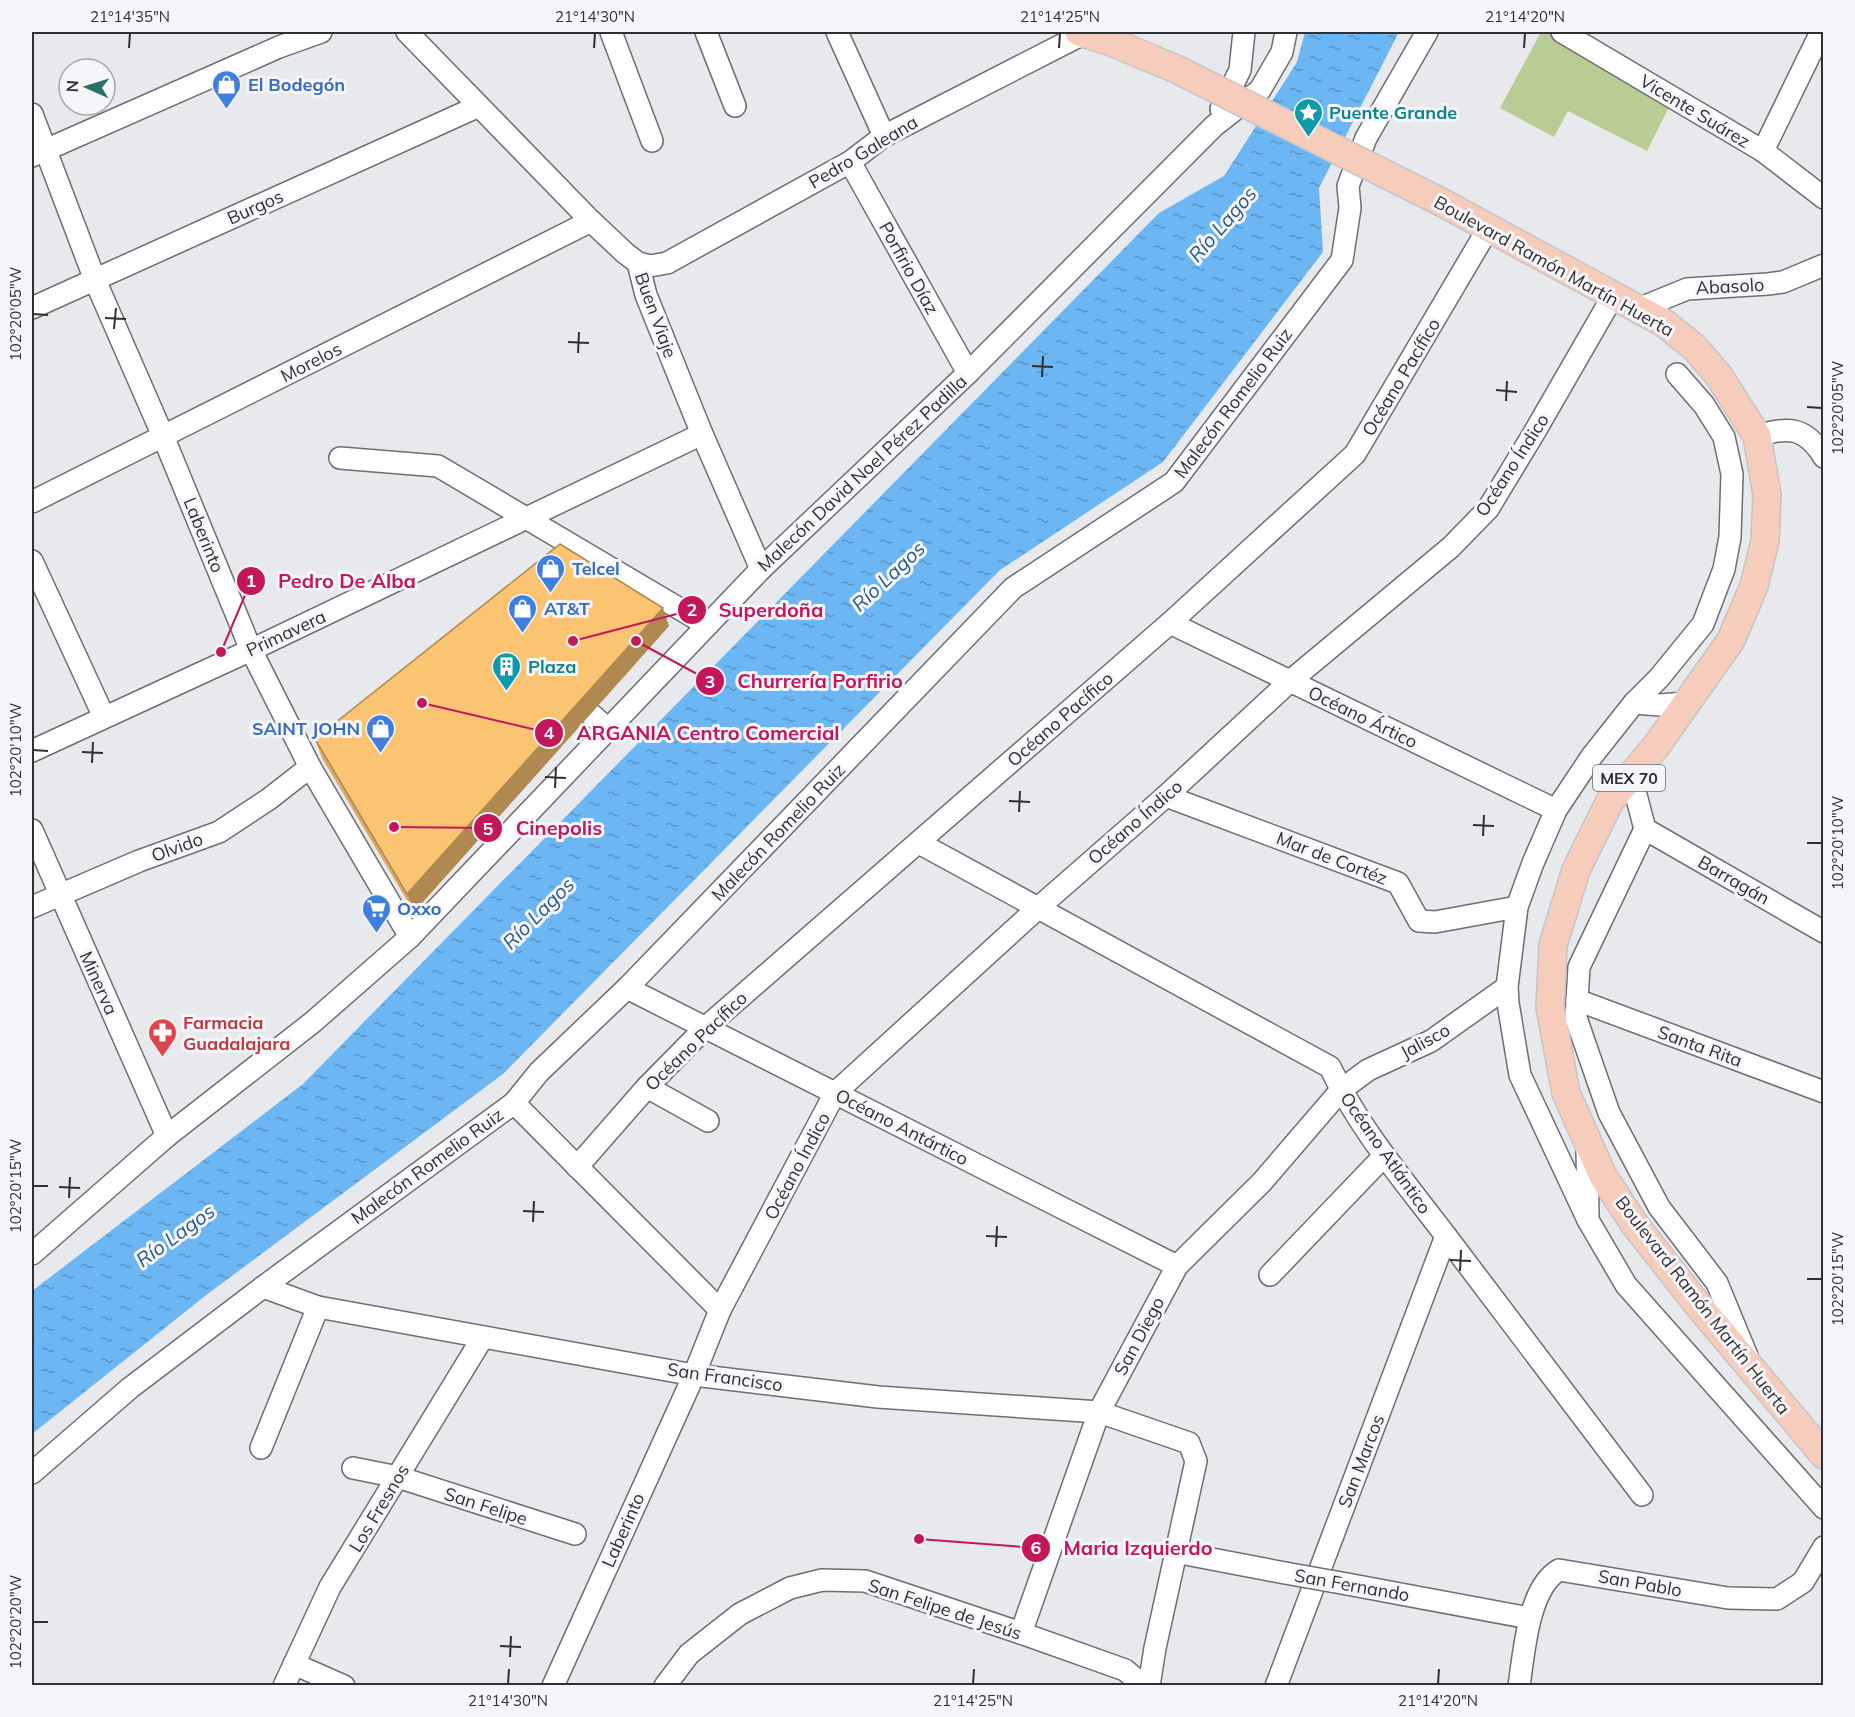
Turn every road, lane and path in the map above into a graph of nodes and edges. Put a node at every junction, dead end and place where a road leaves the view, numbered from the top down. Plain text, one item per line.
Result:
1 (321, 32) edge
2 (407, 32) edge
3 (611, 32) edge
4 (706, 32) edge
5 (837, 32) edge
6 (1244, 32) edge
7 (1286, 32) edge
8 (1427, 32) edge
9 (1562, 32) edge
10 (1821, 32) edge
11 (1091, 34) edge
12 (276, 39) edge
13 (479, 106) junction
14 (735, 106) dead end
15 (32, 114) edge
16 (1214, 126) junction
17 (884, 136) junction
18 (652, 141) dead end
19 (1763, 152) junction
20 (38, 153) edge
21 (850, 162) junction
22 (1824, 198) edge
23 (591, 221) junction
24 (1489, 227) junction
25 (638, 263) junction
26 (1824, 265) edge
27 (95, 280) junction
28 (1613, 296) junction
29 (32, 308) edge
30 (1638, 309) junction
31 (968, 374) junction
32 (1677, 374) dead end
33 (702, 434) junction
34 (163, 436) junction
35 (1757, 436) junction
36 (1824, 457) edge
37 (340, 458) dead end
38 (32, 502) edge
39 (527, 518) junction
40 (32, 561) edge
41 (761, 569) junction
42 (1170, 623) junction
43 (707, 625) junction
44 (251, 650) junction
45 (552, 680) edge
46 (1289, 682) junction
47 (1634, 703) junction
48 (1685, 703) junction
49 (104, 717) junction
50 (608, 729) junction
51 (32, 751) edge
52 (310, 767) junction
53 (1631, 776) junction
54 (1166, 796) junction
55 (1556, 810) junction
56 (1645, 829) junction
57 (32, 830) edge
58 (919, 843) junction
59 (60, 894) junction
60 (32, 907) edge
61 (1517, 907) junction
62 (1038, 908) junction
63 (1824, 932) edge
64 (410, 937) junction
65 (1507, 987) junction
66 (627, 988) junction
67 (1577, 1000) junction
68 (705, 1029) junction
69 (647, 1087) junction
70 (1341, 1090) junction
71 (1824, 1092) edge
72 (835, 1093) junction
73 (514, 1103) junction
74 (708, 1121) dead end
75 (167, 1136) junction
76 (1586, 1139) junction
77 (1384, 1156) junction
78 (577, 1167) junction
79 (1588, 1220) junction
80 (1446, 1236) junction
81 (32, 1254) edge
82 (1177, 1266) junction
83 (1270, 1275) dead end
84 (263, 1287) junction
85 (318, 1307) junction
86 (720, 1310) junction
87 (483, 1337) junction
88 (694, 1375) junction
89 (1756, 1376) junction
90 (1099, 1412) junction
91 (261, 1448) dead end
92 (1824, 1455) edge
93 (353, 1468) dead end
94 (32, 1473) edge
95 (398, 1477) junction
96 (1642, 1495) dead end
97 (1824, 1508) edge
98 (575, 1534) dead end
99 (1824, 1547) edge
100 (1175, 1552) junction
101 (1529, 1618) junction
102 (1021, 1633) junction
103 (294, 1664) junction
104 (284, 1686) edge
105 (344, 1686) edge
106 (553, 1686) edge
107 (665, 1686) edge
108 (1143, 1686) edge
109 (1149, 1686) edge
110 (1276, 1686) edge
111 (1519, 1686) edge

1 - 12 street
2 - 13 street, Buen Viaje
3 - 18 street
4 - 14 street
5 - 17 street
6 - 16 street
7 - 16 street
8 - 66 street, Malecón Romelio Ruiz
9 - 19 street, Vicente Suárez
10 - 19 street
11 - 17 street, Pedro Galeana
11 - 24 main road, Boulevard Ramón Martín Huerta / MEX 70, bridge
12 - 20 street
13 - 23 street, Buen Viaje
13 - 27 street, Burgos
15 - 20 street, Laberinto
16 - 31 street, Malecón David Noel Pérez Padilla
17 - 21 street, Pedro Galeana
19 - 22 street, Vicente Suárez
20 - 27 street, Laberinto
21 - 25 street, Pedro Galeana
21 - 31 street, Porfirio Díaz
23 - 25 street, Buen Viaje
23 - 34 street, Morelos
24 - 28 main road, Boulevard Ramón Martín Huerta / MEX 70
24 - 42 street, Océano Pacífico
25 - 33 street, Buen Viaje
26 - 30 street, Abasolo
27 - 29 street, Burgos
27 - 34 street, Laberinto
28 - 30 main road, Boulevard Ramón Martín Huerta / MEX 70
28 - 46 street, Océano Índico
30 - 35 main road, Boulevard Ramón Martín Huerta / MEX 70
31 - 41 street, Malecón David Noel Pérez Padilla
32 - 47 street
33 - 39 street, Primavera
33 - 41 street, Buen Viaje
34 - 38 street, Morelos
34 - 44 street, Laberinto
35 - 36 street
35 - 48 main road, Boulevard Ramón Martín Huerta / MEX 70
37 - 39 street
39 - 43 street
39 - 44 street, Primavera
40 - 49 street
41 - 43 street, Malecón David Noel Pérez Padilla
42 - 46 street, Océano Ártico
42 - 58 street, Océano Pacífico
43 - 50 street, Malecón David Noel Pérez Padilla
44 - 49 street, Primavera
44 - 52 street, Laberinto
45 - 50 street
46 - 54 street, Océano Índico
46 - 55 street, Océano Ártico
47 - 48 street
47 - 55 street
48 - 53 main road, Boulevard Ramón Martín Huerta / MEX 70
49 - 51 street, Primavera
50 - 64 street, Malecón David Noel Pérez Padilla
52 - 59 street, Olvido
52 - 64 street, Laberinto
53 - 56 street
53 - 76 main road, Boulevard Ramón Martín Huerta / MEX 70
54 - 61 street, Mar de Cortéz
54 - 62 street, Océano Índico
55 - 61 street
56 - 63 street, Barragán
56 - 67 street
57 - 59 street, Minerva
58 - 62 street, Océano Atlántico
58 - 68 street, Océano Pacífico
59 - 60 street, Olvido
59 - 75 street, Minerva
61 - 65 street
62 - 70 street, Océano Atlántico
62 - 72 street, Océano Índico
64 - 75 street, Malecón David Noel Pérez Padilla
65 - 70 street, Jalisco
65 - 79 street
66 - 68 street, Océano Antártico
66 - 73 street, Malecón Romelio Ruiz
67 - 71 street, Santa Rita
67 - 89 street
68 - 69 street, Océano Pacífico
68 - 72 street, Océano Antártico
69 - 74 street
69 - 78 street, Océano Pacífico
70 - 77 street, Océano Atlántico
70 - 82 street, San Diego
72 - 82 street, Océano Antártico
72 - 86 street, Océano Índico
73 - 78 street
73 - 84 street, Malecón Romelio Ruiz
75 - 81 street, Malecón David Noel Pérez Padilla
76 - 79 street
76 - 89 main road, Boulevard Ramón Martín Huerta / MEX 70
77 - 80 street, Océano Atlántico
77 - 83 street
78 - 86 street
79 - 97 street
80 - 96 street, Océano Atlántico
80 - 110 street, San Marcos
82 - 90 street, San Diego
84 - 85 street, San Francisco
84 - 94 street, Malecón Romelio Ruiz
85 - 87 street, San Francisco
85 - 91 street
86 - 88 street, Océano Índico
87 - 88 street, San Francisco
87 - 95 street, Los Fresnos
88 - 90 street, San Francisco
88 - 106 street, Laberinto
89 - 92 main road, Boulevard Ramón Martín Huerta / MEX 70
90 - 100 street, San Francisco
90 - 102 street, San Diego
93 - 95 street, San Felipe
95 - 98 street, San Felipe
95 - 103 street, Los Fresnos
99 - 101 street, San Pablo
100 - 101 street, San Fernando, bridge
100 - 109 street
101 - 111 street, San Pablo
102 - 107 street, San Felipe de Jesús
102 - 108 street, San Felipe de Jesús
103 - 104 street, Los Fresnos
103 - 105 street

